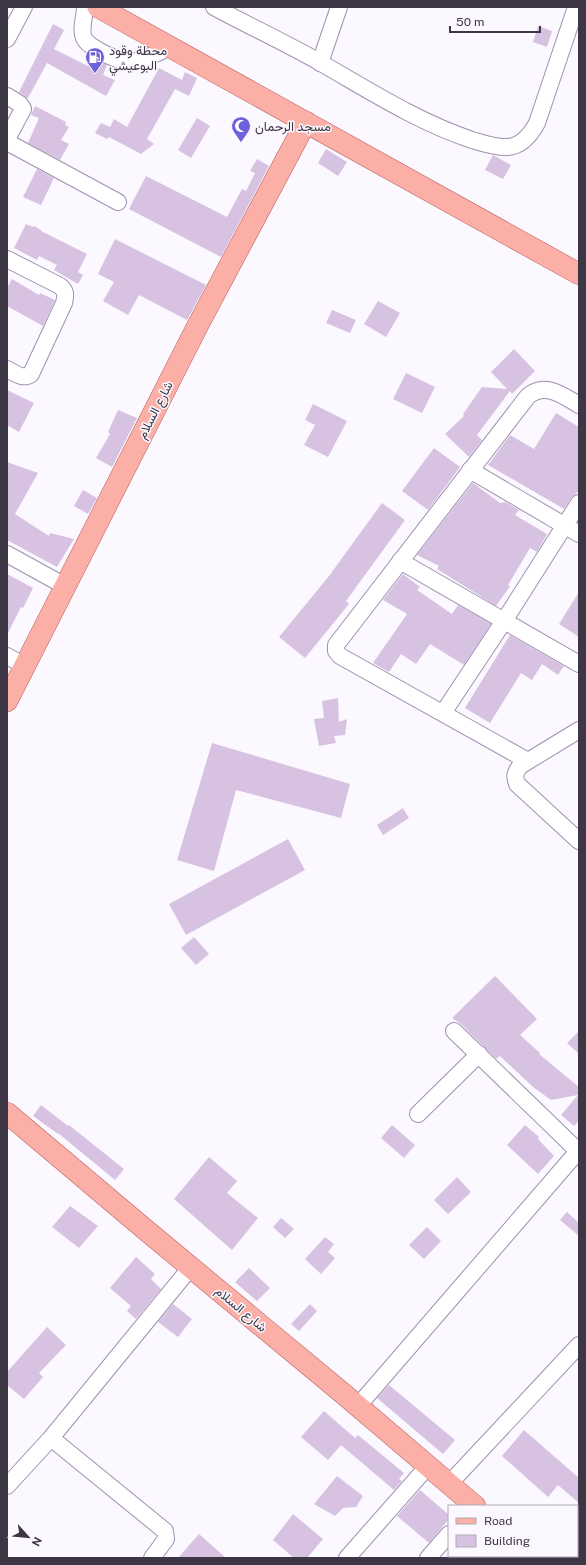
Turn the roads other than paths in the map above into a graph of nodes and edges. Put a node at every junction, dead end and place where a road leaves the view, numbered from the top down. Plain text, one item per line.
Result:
1 (24, 7) edge
2 (85, 7) edge
3 (98, 7) edge
4 (214, 7) edge
5 (339, 7) edge
6 (576, 7) edge
7 (7, 39) edge
8 (170, 47) junction
9 (320, 63) junction
10 (7, 96) edge
11 (306, 122) junction
12 (7, 139) edge
13 (7, 142) edge
14 (118, 202) dead end
15 (7, 259) edge
16 (579, 274) edge
17 (7, 369) edge
18 (579, 404) edge
19 (470, 470) junction
20 (579, 503) edge
21 (565, 526) junction
22 (579, 534) edge
23 (7, 554) edge
24 (400, 561) junction
25 (65, 586) junction
26 (504, 621) junction
27 (16, 661) edge
28 (579, 664) edge
29 (7, 701) edge
30 (443, 713) junction
31 (579, 730) edge
32 (528, 761) junction
33 (579, 841) edge
34 (454, 1031) dead end
35 (479, 1054) junction
36 (7, 1113) edge
37 (418, 1114) dead end
38 (579, 1150) edge
39 (191, 1266) junction
40 (579, 1345) edge
41 (358, 1406) junction
42 (51, 1438) junction
43 (428, 1466) junction
44 (449, 1484) junction
45 (7, 1486) edge
46 (474, 1505) edge
47 (448, 1535) edge
48 (152, 1558) edge
49 (347, 1558) edge
50 (428, 1558) edge

1 - 7 street
2 - 8 street
3 - 8 main road
4 - 9 street
5 - 9 street
6 - 9 street
8 - 11 main road
10 - 12 street
11 - 16 main road
11 - 25 main road, شارع السلام
13 - 14 street
15 - 17 street
18 - 19 street
19 - 21 street
19 - 24 street
20 - 21 street
21 - 22 street
21 - 26 street
23 - 25 street
24 - 26 street
24 - 30 street
25 - 27 main road, شارع السلام
26 - 28 street
26 - 30 street
27 - 29 main road, شارع السلام
30 - 32 street
31 - 32 street
32 - 33 street
34 - 35 street
35 - 37 street
35 - 38 street
36 - 39 main road, شارع السلام
38 - 41 street
39 - 41 main road, شارع السلام
39 - 42 street
40 - 44 street
41 - 43 main road, شارع السلام
42 - 45 street
42 - 48 street
43 - 44 main road, شارع السلام
43 - 49 street
44 - 46 main road, شارع السلام
47 - 50 street

